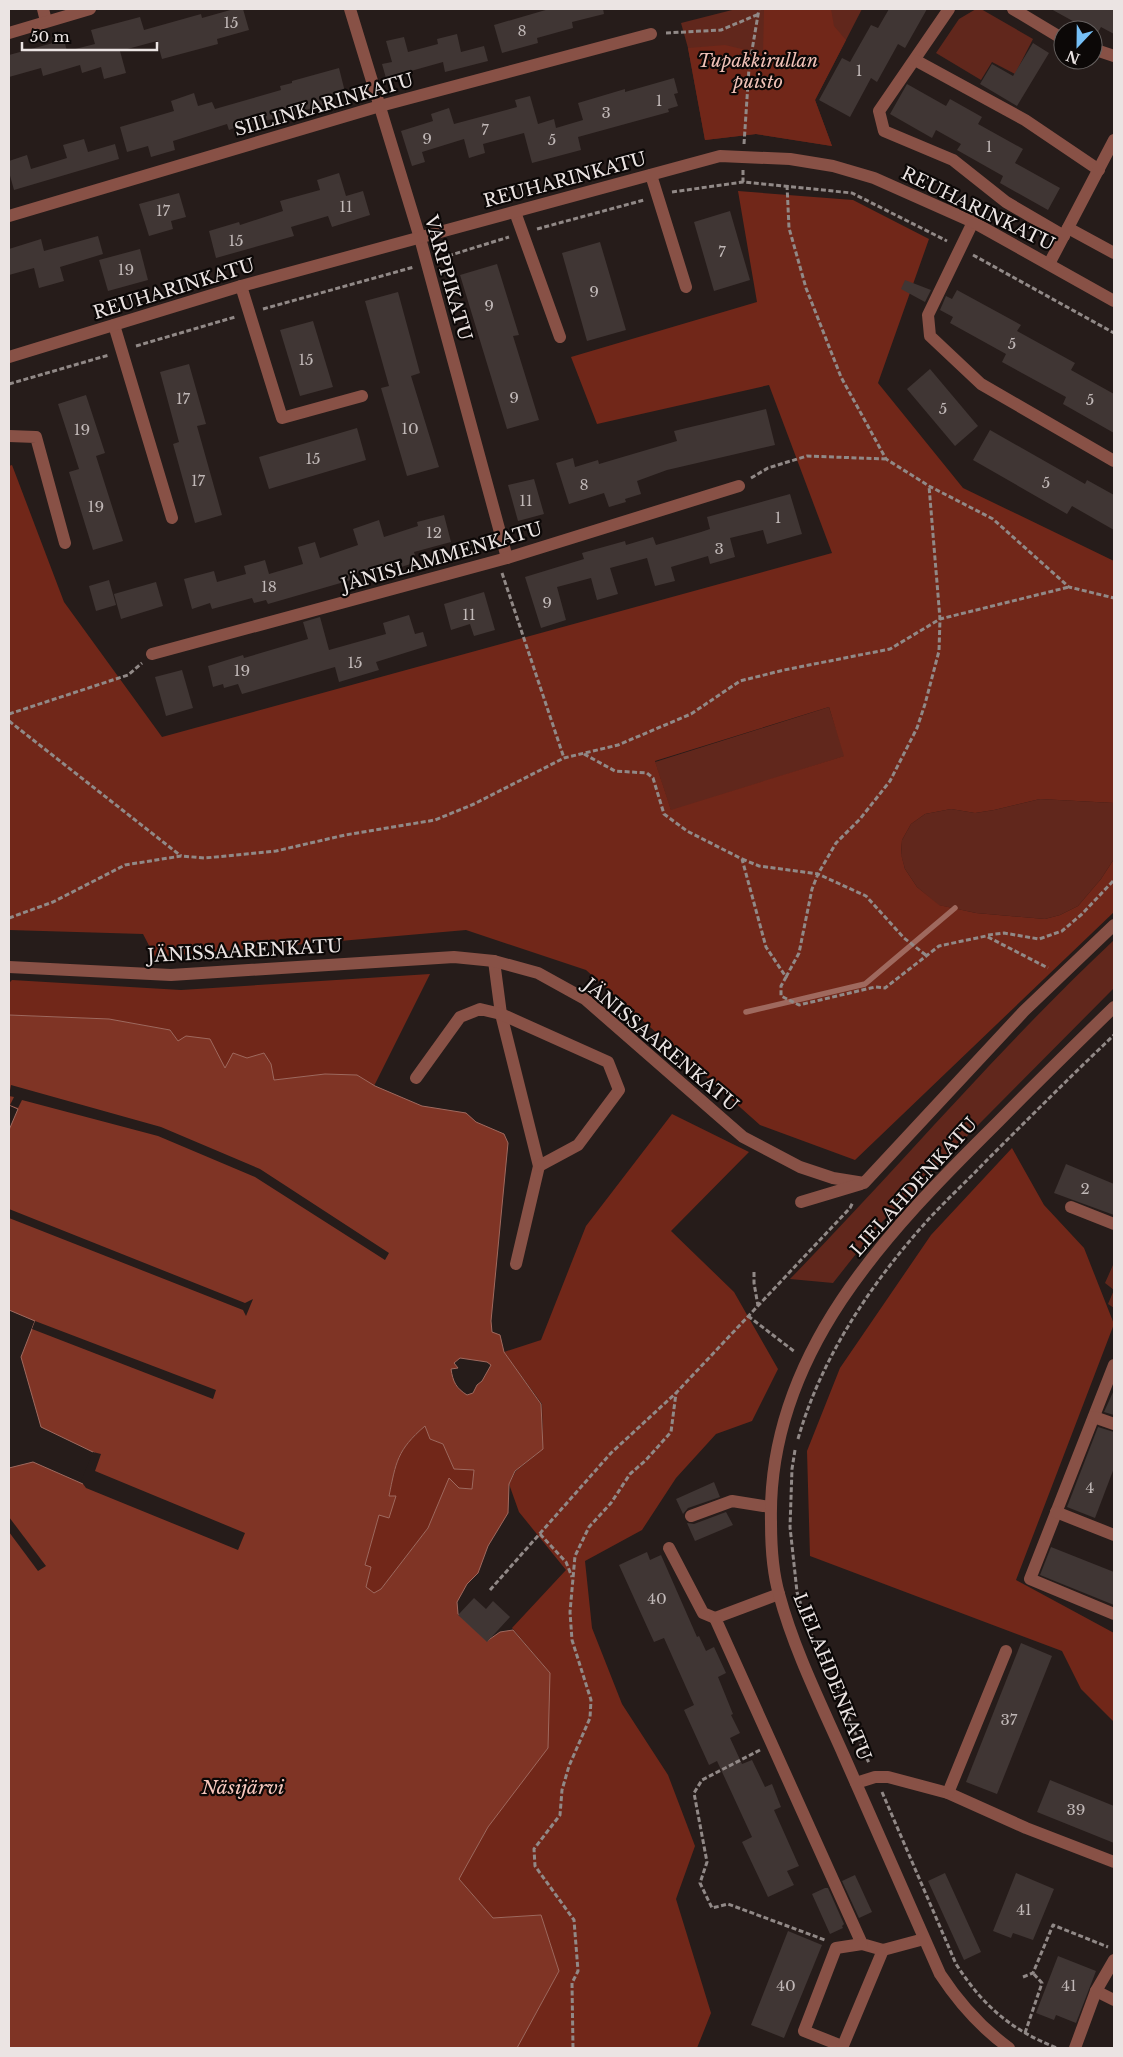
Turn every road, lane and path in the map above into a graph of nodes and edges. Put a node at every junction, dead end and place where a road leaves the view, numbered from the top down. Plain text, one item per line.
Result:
1 (90, 9) edge
2 (350, 9) edge
3 (759, 9) edge
4 (949, 9) edge
5 (1013, 9) edge
6 (759, 14) junction
7 (44, 15) edge
8 (9, 33) edge
9 (1053, 33) edge
10 (651, 34) joint
11 (915, 60) junction
12 (380, 106) junction
13 (1114, 140) edge
14 (743, 158) junction
15 (1099, 170) junction
16 (651, 175) junction
17 (744, 182) junction
18 (787, 185) junction
19 (657, 196) junction
20 (515, 212) junction
21 (9, 216) edge
22 (973, 222) junction
23 (522, 232) junction
24 (1066, 232) junction
25 (420, 238) junction
26 (961, 248) junction
27 (1114, 253) edge
28 (426, 263) junction
29 (1049, 264) junction
30 (242, 286) junction
31 (686, 287) dead end
32 (1114, 301) edge
33 (249, 312) junction
34 (114, 325) junction
35 (1114, 334) edge
36 (560, 337) dead end
37 (120, 351) junction
38 (9, 357) edge
39 (9, 384) edge
40 (362, 396) dead end
41 (9, 436) edge
42 (886, 460) junction
43 (1114, 461) edge
44 (739, 486) joint
45 (928, 486) junction
46 (172, 518) dead end
47 (65, 543) dead end
48 (503, 559) junction
49 (1070, 587) junction
50 (1114, 598) edge
51 (940, 619) junction
52 (152, 654) joint
53 (9, 714) edge
54 (9, 721) edge
55 (584, 753) junction
56 (564, 758) junction
57 (181, 856) junction
58 (742, 859) junction
59 (818, 874) junction
60 (1114, 880) edge
61 (9, 918) edge
62 (1114, 925) edge
63 (986, 936) junction
64 (927, 956) junction
65 (494, 961) junction
66 (9, 967) edge
67 (1062, 974) junction
68 (786, 977) junction
69 (1114, 1007) edge
70 (500, 1014) junction
71 (1114, 1035) edge
72 (416, 1078) dead end
73 (539, 1166) junction
74 (864, 1183) junction
75 (800, 1202) dead end
76 (1071, 1207) dead end
77 (1114, 1224) edge
78 (516, 1264) dead end
79 (754, 1272) dead end
80 (758, 1307) junction
81 (748, 1316) junction
82 (806, 1360) junction
83 (1114, 1365) edge
84 (676, 1392) junction
85 (1094, 1417) junction
86 (1114, 1424) edge
87 (770, 1508) junction
88 (1056, 1512) junction
89 (691, 1516) dead end
90 (540, 1534) junction
91 (1114, 1534) edge
92 (670, 1548) dead end
93 (573, 1580) junction
94 (490, 1590) dead end
95 (779, 1594) junction
96 (1114, 1614) edge
97 (714, 1618) junction
98 (1006, 1651) dead end
99 (772, 1745) junction
100 (875, 1777) junction
101 (856, 1783) junction
102 (948, 1793) junction
103 (1114, 1862) edge
104 (924, 1939) junction
105 (862, 1944) junction
106 (836, 1948) junction
107 (1114, 1949) edge
108 (882, 1950) junction
109 (1114, 1960) edge
110 (1033, 1973) junction
111 (1023, 1977) dead end
112 (1096, 1991) junction
113 (1114, 2000) edge
114 (1025, 2034) junction
115 (842, 2047) edge
116 (573, 2048) edge
117 (1009, 2048) edge
118 (1057, 2048) edge
119 (1074, 2048) edge

1 - 7 street
2 - 12 street, VARPPIKATU
3 - 6 path
4 - 11 street
5 - 9 street
6 - 10 path
6 - 14 path
7 - 8 street
10 - 12 street, SIILINKARINKATU
11 - 15 street
11 - 24 street
12 - 21 street, SIILINKARINKATU
12 - 25 street, VARPPIKATU
13 - 15 street
14 - 16 street, REUHARINKATU
14 - 17 path
14 - 22 street, REUHARINKATU
15 - 24 street
16 - 19 street
16 - 20 street, REUHARINKATU
17 - 18 path
17 - 19 path
18 - 26 path
18 - 42 path
19 - 23 path
19 - 31 street
20 - 23 street
20 - 25 street, REUHARINKATU
22 - 26 street
22 - 29 street, REUHARINKATU
23 - 28 path
23 - 36 street
24 - 27 street
24 - 29 street
25 - 28 street, VARPPIKATU
25 - 30 street, REUHARINKATU
26 - 35 path
26 - 43 street
28 - 33 path
28 - 48 street, VARPPIKATU
29 - 32 street, REUHARINKATU
30 - 33 street
30 - 34 street, REUHARINKATU
33 - 37 path
33 - 40 street
34 - 37 street
34 - 38 street, REUHARINKATU
37 - 39 path
37 - 46 street
41 - 47 street
42 - 44 path
42 - 45 path
44 - 48 street, JÄNISLAMMENKATU
45 - 49 path
45 - 51 path
48 - 52 street, JÄNISLAMMENKATU
48 - 56 path
49 - 50 path
49 - 51 path
51 - 55 path
51 - 59 path
52 - 53 path
54 - 57 path
55 - 56 path
55 - 58 path
56 - 57 path
57 - 61 path
58 - 59 path
58 - 68 path
59 - 64 path
59 - 68 path
60 - 63 path
62 - 67 street
63 - 64 path
63 - 67 path
64 - 68 path
65 - 66 street, JÄNISSAARENKATU
65 - 70 street
65 - 74 street, JÄNISSAARENKATU
67 - 74 street
69 - 82 street, LIELAHDENKATU
70 - 72 street
70 - 73 street
70 - 73 street
71 - 100 path
73 - 78 street
74 - 75 street
74 - 80 path
76 - 77 street
79 - 80 path
80 - 81 path
81 - 82 path
81 - 84 path
82 - 87 street, LIELAHDENKATU
83 - 85 street
84 - 90 path
84 - 93 path
85 - 86 street
85 - 88 street
87 - 89 street
87 - 95 street, LIELAHDENKATU
88 - 91 street
88 - 96 street
90 - 93 path
90 - 94 path
92 - 97 street
93 - 116 path
95 - 97 street
95 - 101 street, LIELAHDENKATU
97 - 99 street
98 - 102 street
99 - 105 street
99 - 106 path
100 - 101 street
100 - 102 street
100 - 114 path
101 - 104 street, LIELAHDENKATU
102 - 103 street
104 - 108 street
104 - 117 street, LIELAHDENKATU
105 - 106 street
105 - 108 street
106 - 115 street
107 - 110 path
108 - 115 street
109 - 112 street
110 - 111 path
110 - 114 path
112 - 113 street
112 - 119 street
114 - 118 path

